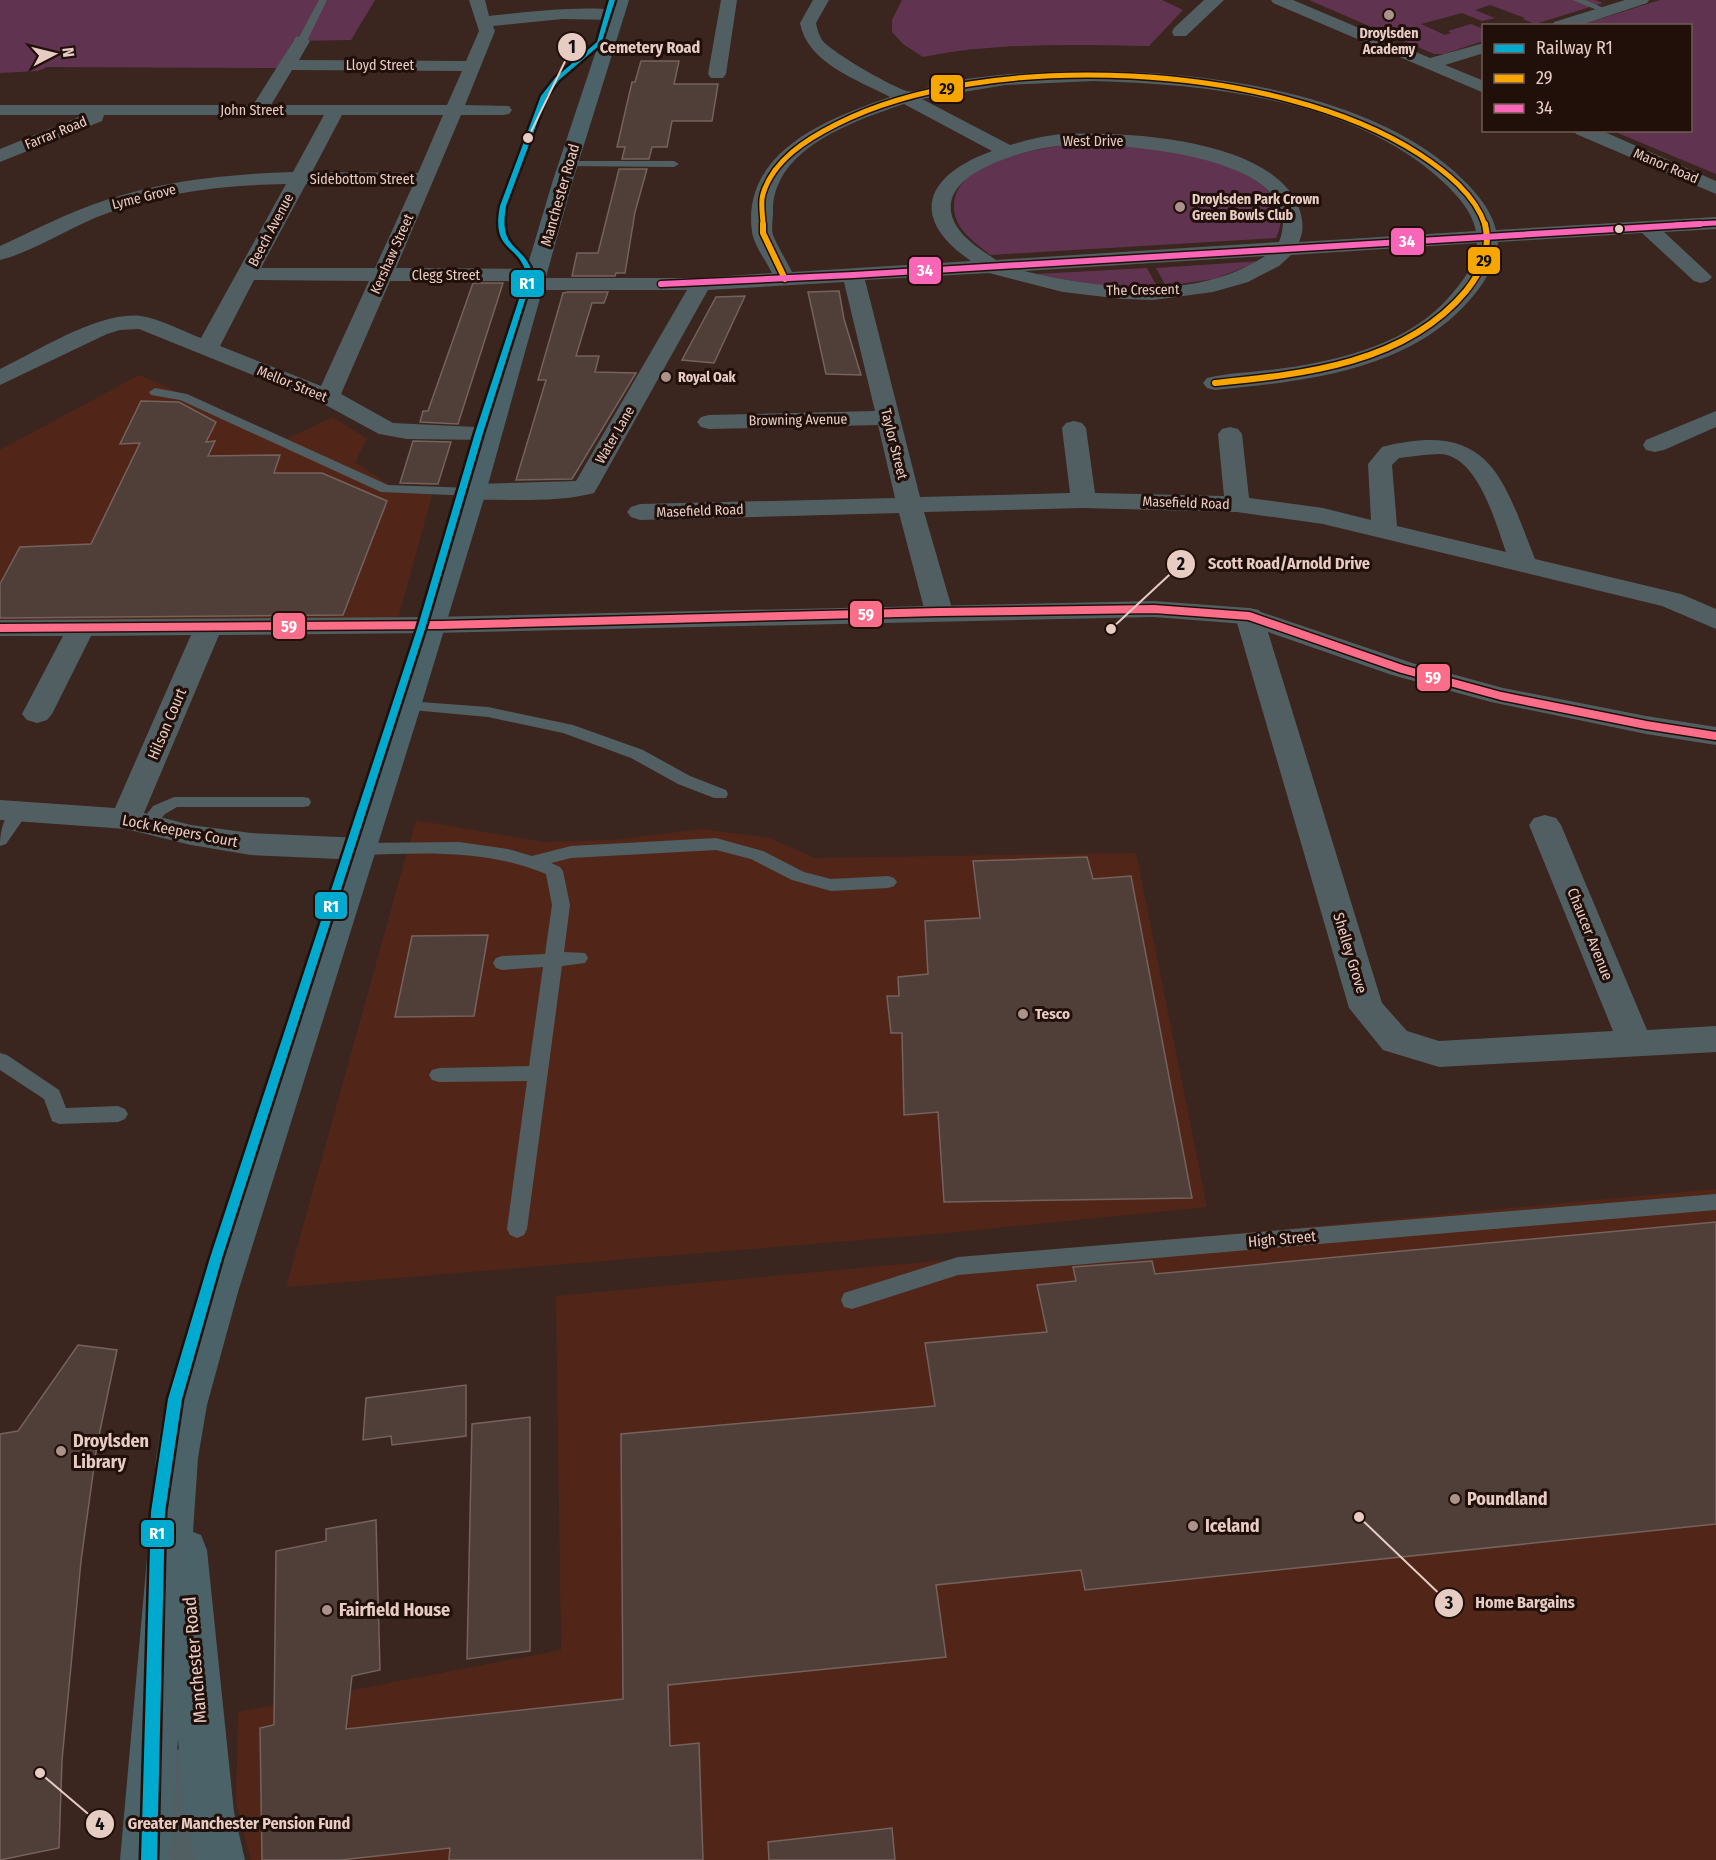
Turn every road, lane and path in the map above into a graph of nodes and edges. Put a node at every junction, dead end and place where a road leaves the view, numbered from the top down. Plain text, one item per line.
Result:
1 (323, 0) edge
2 (477, 0) edge
3 (729, 0) edge
4 (821, 0) edge
5 (1216, 0) edge
6 (1279, 0) edge
7 (1578, 0) edge
8 (1641, 0) edge
9 (619, 8) edge
10 (1607, 11) junction
11 (483, 22) junction
12 (1566, 24) edge
13 (1180, 32) dead end
14 (302, 41) joint
15 (1482, 49) edge
16 (1429, 64) junction
17 (287, 65) junction
18 (473, 66) junction
19 (717, 74) dead end
20 (1482, 87) edge
21 (906, 98) junction
22 (0, 110) edge
23 (112, 110) junction
24 (259, 110) junction
25 (336, 110) junction
26 (454, 110) junction
27 (503, 110) dead end
28 (1588, 132) edge
29 (1007, 152) junction
30 (0, 156) edge
31 (569, 164) junction
32 (674, 164) dead end
33 (298, 179) junction
34 (425, 179) junction
35 (1716, 188) edge
36 (1716, 224) edge
37 (1647, 227) junction
38 (1489, 237) junction
39 (1286, 249) junction
40 (0, 254) edge
41 (993, 267) junction
42 (247, 273) junction
43 (383, 274) junction
44 (853, 275) junction
45 (1701, 277) dead end
46 (784, 279) junction
47 (535, 280) junction
48 (701, 284) junction
49 (206, 350) junction
50 (0, 378) edge
51 (1215, 383) dead end
52 (155, 392) dead end
53 (328, 397) junction
54 (887, 418) junction
55 (1716, 418) edge
56 (709, 422) dead end
57 (1074, 429) dead end
58 (488, 433) junction
59 (1230, 434) dead end
60 (1655, 445) dead end
61 (473, 492) junction
62 (1083, 500) junction
63 (909, 504) junction
64 (1236, 504) junction
65 (640, 512) dead end
66 (1385, 532) junction
67 (1524, 566) junction
68 (939, 612) junction
69 (1249, 616) junction
70 (1716, 621) edge
71 (430, 625) junction
72 (0, 628) edge
73 (81, 628) junction
74 (208, 628) junction
75 (407, 706) junction
76 (37, 714) dead end
77 (1716, 736) edge
78 (720, 794) dead end
79 (303, 802) dead end
80 (11, 810) edge
81 (136, 822) junction
82 (1545, 825) dead end
83 (0, 840) edge
84 (361, 849) junction
85 (534, 861) junction
86 (888, 882) dead end
87 (579, 958) dead end
88 (553, 960) junction
89 (502, 963) dead end
90 (1716, 1039) edge
91 (1636, 1044) junction
92 (0, 1060) edge
93 (538, 1072) junction
94 (439, 1075) dead end
95 (118, 1113) dead end
96 (1716, 1202) edge
97 (517, 1229) dead end
98 (852, 1300) dead end
99 (177, 1458) junction
100 (197, 1684) junction
101 (145, 1860) edge
102 (183, 1860) edge
103 (220, 1860) edge

1 - 14 lane
2 - 11 street
3 - 19 street
4 - 21 street
5 - 13 street
6 - 16 street
7 - 10 lane
8 - 10 street
9 - 11 street
9 - 31 main road, Manchester Road
10 - 12 street
11 - 18 street, Kershaw Street
14 - 17 street
15 - 16 street
16 - 20 street
17 - 18 street, Lloyd Street
17 - 24 street
18 - 26 street, Kershaw Street
21 - 29 street
21 - 38 street
21 - 46 street
22 - 23 street, John Street
23 - 24 street, John Street
23 - 30 street, Farrar Road
24 - 25 street, John Street
25 - 26 street, John Street
25 - 33 street, Beech Avenue
26 - 27 street, John Street
26 - 34 street, Kershaw Street
28 - 35 street, Manor Road
29 - 39 street, West Drive
29 - 41 street, West Drive
31 - 32 lane
31 - 47 main road, Manchester Road
33 - 34 street, Sidebottom Street
33 - 40 street, Lyme Grove
33 - 42 street, Beech Avenue
34 - 43 street, Kershaw Street
36 - 37 street, Clegg Street
37 - 38 street, Clegg Street
37 - 45 street
38 - 39 street, Clegg Street
38 - 51 street
39 - 41 street, Clegg Street
39 - 41 street, The Crescent
41 - 44 street, Clegg Street
42 - 43 street, Clegg Street
42 - 49 street, Beech Avenue
43 - 47 street, Clegg Street
43 - 53 street, Kershaw Street
44 - 46 street, Clegg Street
44 - 54 street, Taylor Street
46 - 48 street, Clegg Street
47 - 48 street, Clegg Street
47 - 58 main road, Manchester Road
48 - 61 street, Water Lane
49 - 50 street, Mellor Street
49 - 53 street, Mellor Street
52 - 61 lane
53 - 58 street, Mellor Street
54 - 56 street, Browning Avenue
54 - 63 street, Taylor Street
55 - 60 street
57 - 62 street
58 - 61 main road, Manchester Road
59 - 64 street
61 - 71 main road, Manchester Road
62 - 63 street, Masefield Road
62 - 64 street, Masefield Road
63 - 65 street, Masefield Road
63 - 68 street, Taylor Street
64 - 66 street, Masefield Road
66 - 67 street, Masefield Road
66 - 67 street
67 - 70 street, Masefield Road
68 - 69 street
68 - 71 street
69 - 77 street
69 - 91 street, Shelley Grove
71 - 74 street
71 - 75 main road, Manchester Road
72 - 73 street
73 - 74 street
73 - 76 street
74 - 81 street, Hilson Court
75 - 78 lane
75 - 84 main road, Manchester Road
79 - 81 lane
80 - 81 street, Lock Keepers Court
80 - 83 lane
81 - 84 street, Lock Keepers Court
82 - 91 street, Chaucer Avenue
84 - 85 lane
84 - 99 main road, Manchester Road
85 - 86 lane
85 - 88 lane
87 - 88 lane
88 - 89 lane
88 - 93 lane
90 - 91 street, Shelley Grove
92 - 95 lane
93 - 94 lane
93 - 97 lane
96 - 98 lane, High Street
99 - 100 main road, Manchester Road
99 - 101 main road, Manchester Road
100 - 102 street
100 - 103 main road, Manchester Road

